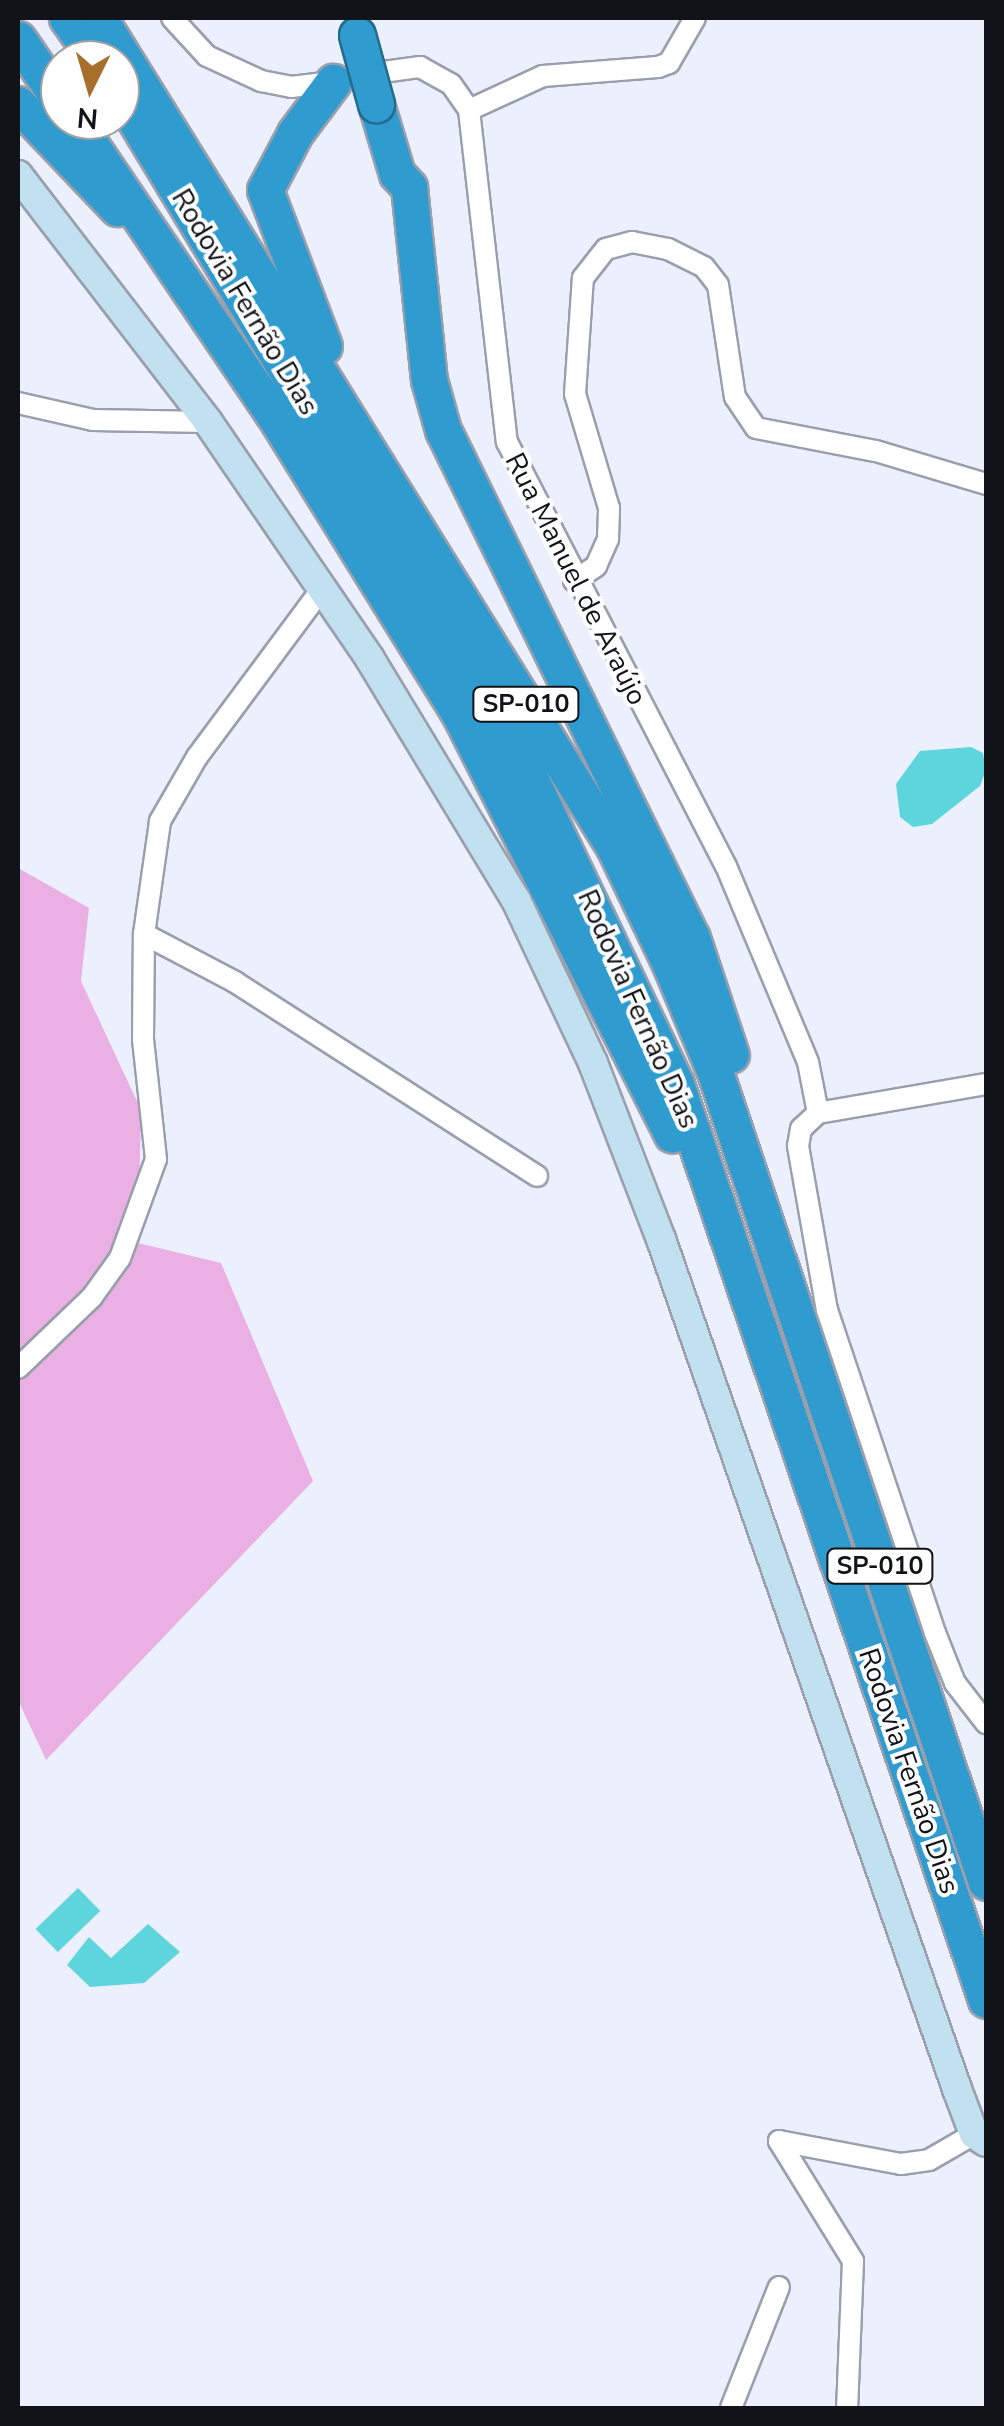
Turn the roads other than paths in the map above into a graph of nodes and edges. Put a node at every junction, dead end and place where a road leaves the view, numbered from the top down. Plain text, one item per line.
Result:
1 (68, 18) edge
2 (99, 18) edge
3 (172, 18) edge
4 (695, 18) edge
5 (352, 26) edge
6 (18, 39) edge
7 (83, 40) edge
8 (40, 71) edge
9 (333, 82) junction
10 (18, 104) edge
11 (469, 110) junction
12 (140, 128) edge
13 (88, 140) edge
14 (18, 176) edge
15 (153, 234) junction
16 (18, 403) edge
17 (208, 422) junction
18 (355, 428) junction
19 (986, 484) edge
20 (574, 581) junction
21 (321, 590) junction
22 (654, 932) junction
23 (144, 934) junction
24 (738, 1076) junction
25 (986, 1084) edge
26 (818, 1112) junction
27 (536, 1176) dead end
28 (743, 1283) junction
29 (18, 1368) edge
30 (840, 1446) junction
31 (986, 1724) edge
32 (986, 1882) edge
33 (986, 2000) edge
34 (980, 2138) edge
35 (779, 2287) dead end
36 (731, 2408) edge
37 (846, 2408) edge

1 - 7 highway
2 - 18 highway, Rodovia Fernão Dias / SP-010
3 - 9 street
4 - 11 street
5 - 24 highway, bridge
6 - 8 highway
9 - 11 street
9 - 18 highway
10 - 15 highway
11 - 20 street, Rua Manuel de Araújo
12 - 28 highway, Rodovia Fernão Dias / SP-010
13 - 15 highway
14 - 17 street
15 - 28 highway
16 - 17 street
17 - 21 street
18 - 22 highway, Rodovia Fernão Dias / SP-010
19 - 20 street
20 - 26 street, Rua Manuel de Araújo
21 - 23 street
21 - 34 street
22 - 24 highway
22 - 30 highway, Rodovia Fernão Dias / SP-010
23 - 27 street
23 - 29 street
24 - 30 highway
25 - 26 street
26 - 31 street
28 - 33 highway, Rodovia Fernão Dias / SP-010
30 - 32 highway, Rodovia Fernão Dias / SP-010
34 - 37 street
35 - 36 street

